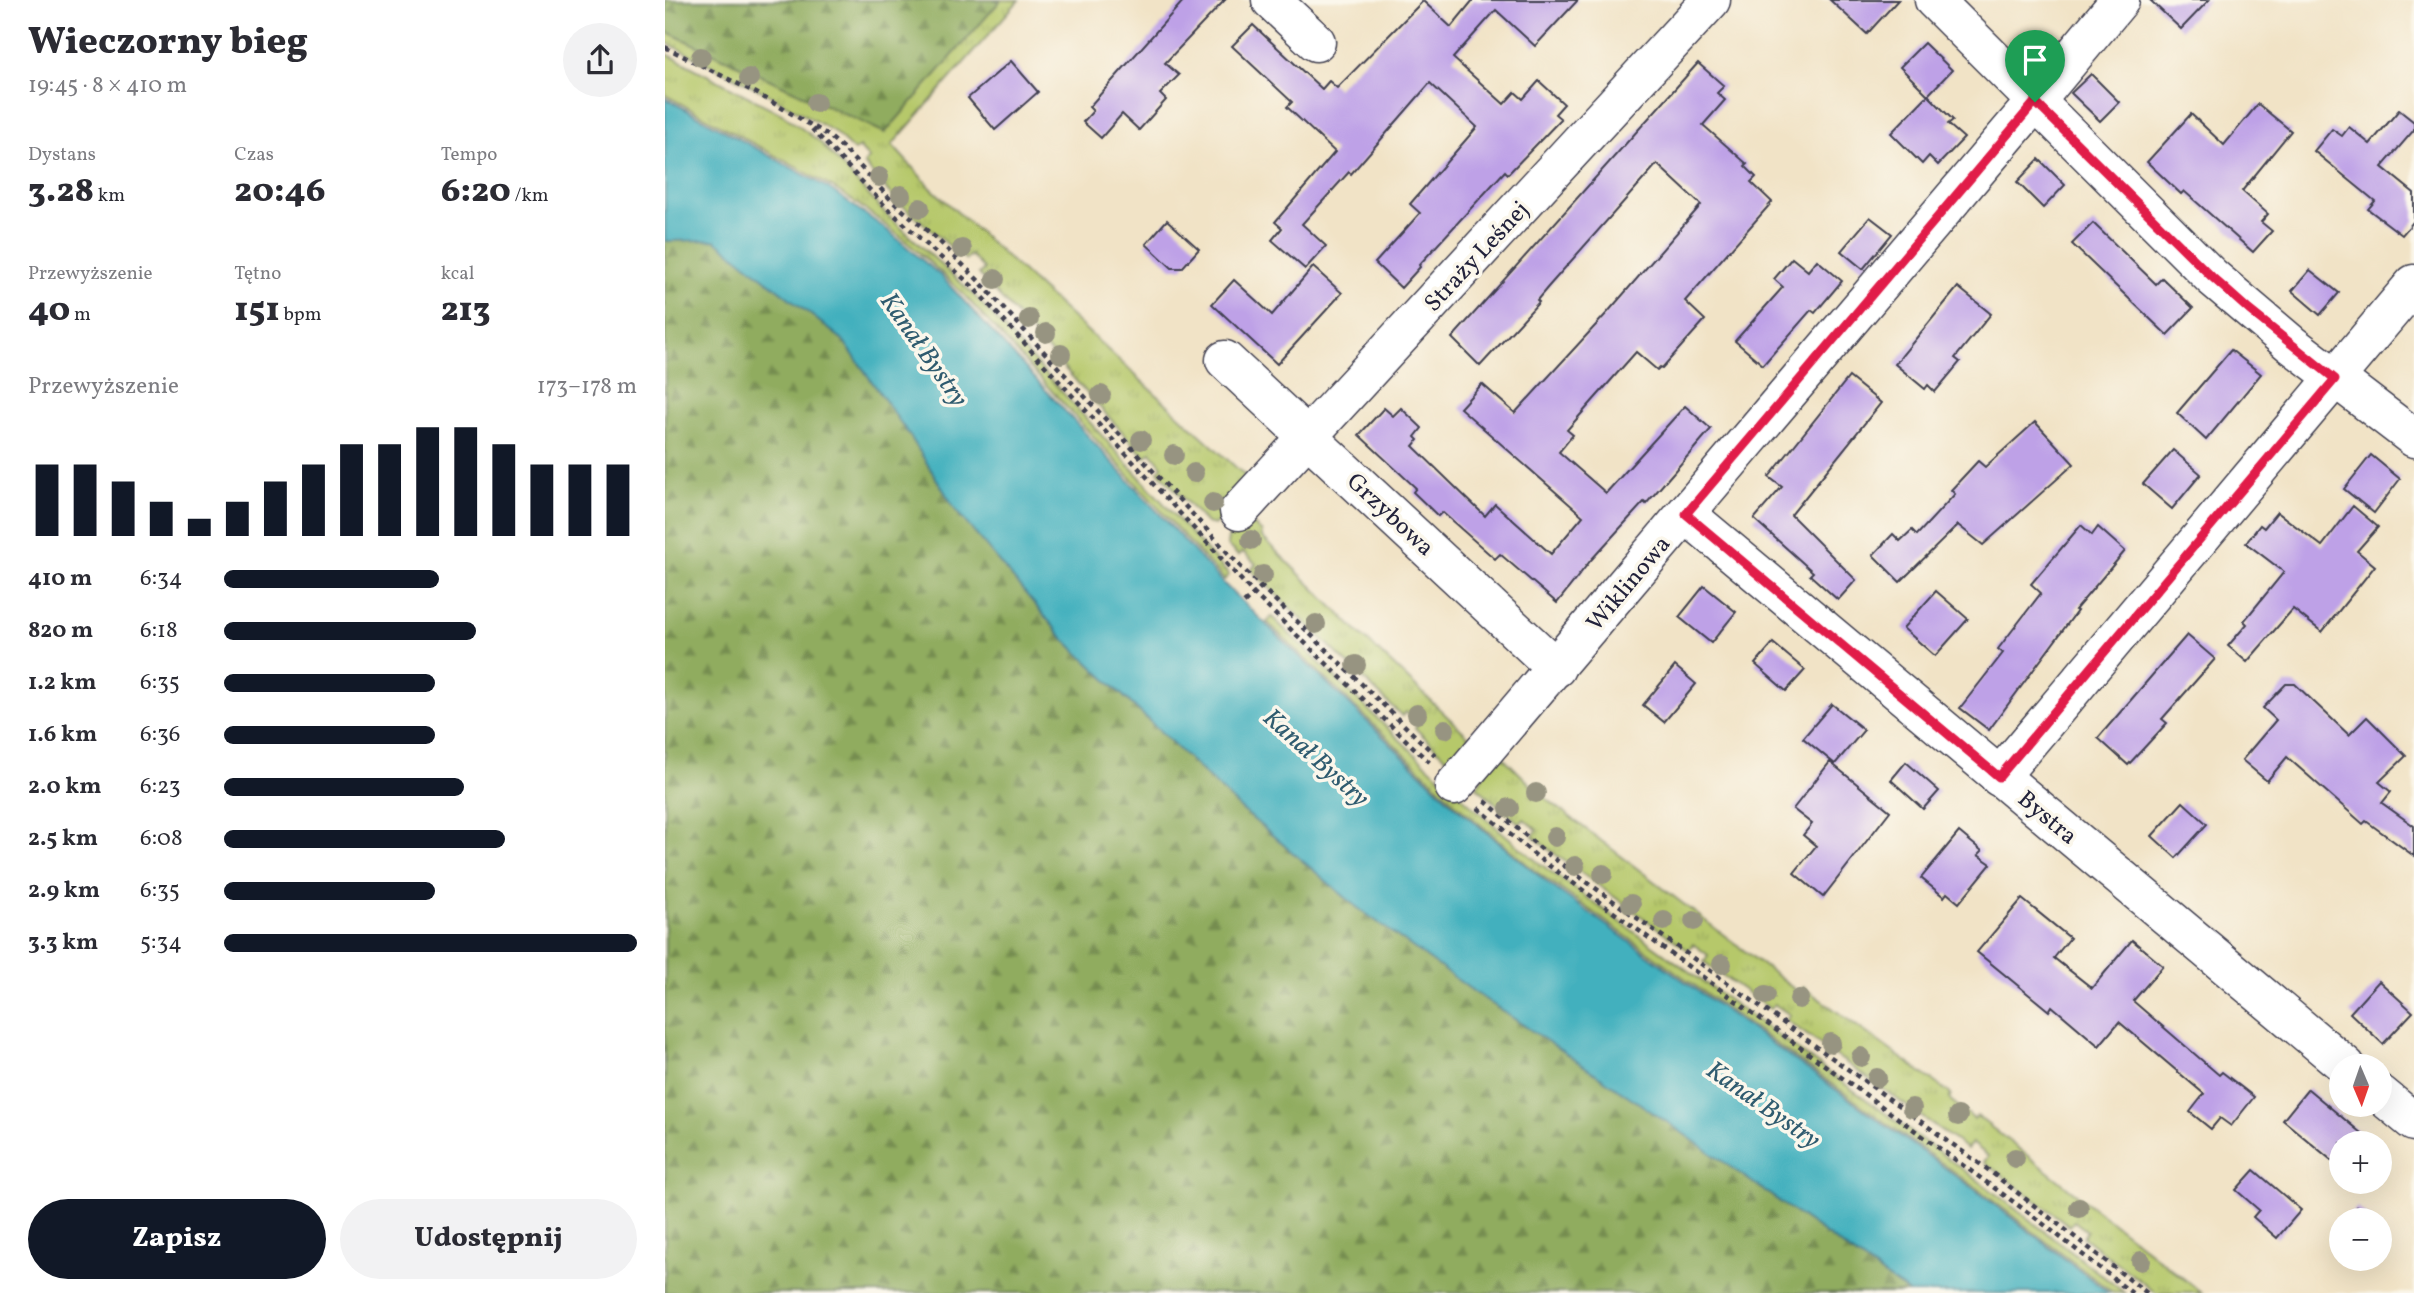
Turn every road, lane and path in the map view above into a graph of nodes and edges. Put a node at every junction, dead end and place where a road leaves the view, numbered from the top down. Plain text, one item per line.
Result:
1 (1271, 0) edge
2 (1711, 0) edge
3 (1934, 0) edge
4 (2120, 0) edge
5 (1316, 42) dead end
6 (665, 47) edge
7 (2035, 102) junction
8 (2414, 284) edge
9 (1225, 360) dead end
10 (2335, 379) junction
11 (1309, 438) junction
12 (2414, 438) edge
13 (1239, 511) dead end
14 (1686, 514) junction
15 (1261, 586) dead end
16 (1254, 594) junction
17 (1244, 603) dead end
18 (1556, 668) junction
19 (1999, 777) junction
20 (1454, 786) junction
21 (2332, 1054) edge
22 (2392, 1104) edge
23 (2414, 1122) edge
24 (2132, 1293) edge

1 - 5 street
2 - 11 street, Straży Leśnej
3 - 7 street
4 - 7 street, Wiklinowa
6 - 16 path
7 - 10 street
7 - 14 street, Wiklinowa
8 - 10 street
9 - 11 street, Grzybowa
10 - 12 street
10 - 19 street
11 - 13 street, Straży Leśnej
11 - 18 street, Grzybowa
14 - 18 street, Wiklinowa
14 - 19 street, Bystra
15 - 16 path
16 - 17 path
16 - 20 path
18 - 20 street, Wiklinowa
19 - 21 street, Bystra
20 - 24 path
22 - 23 street

